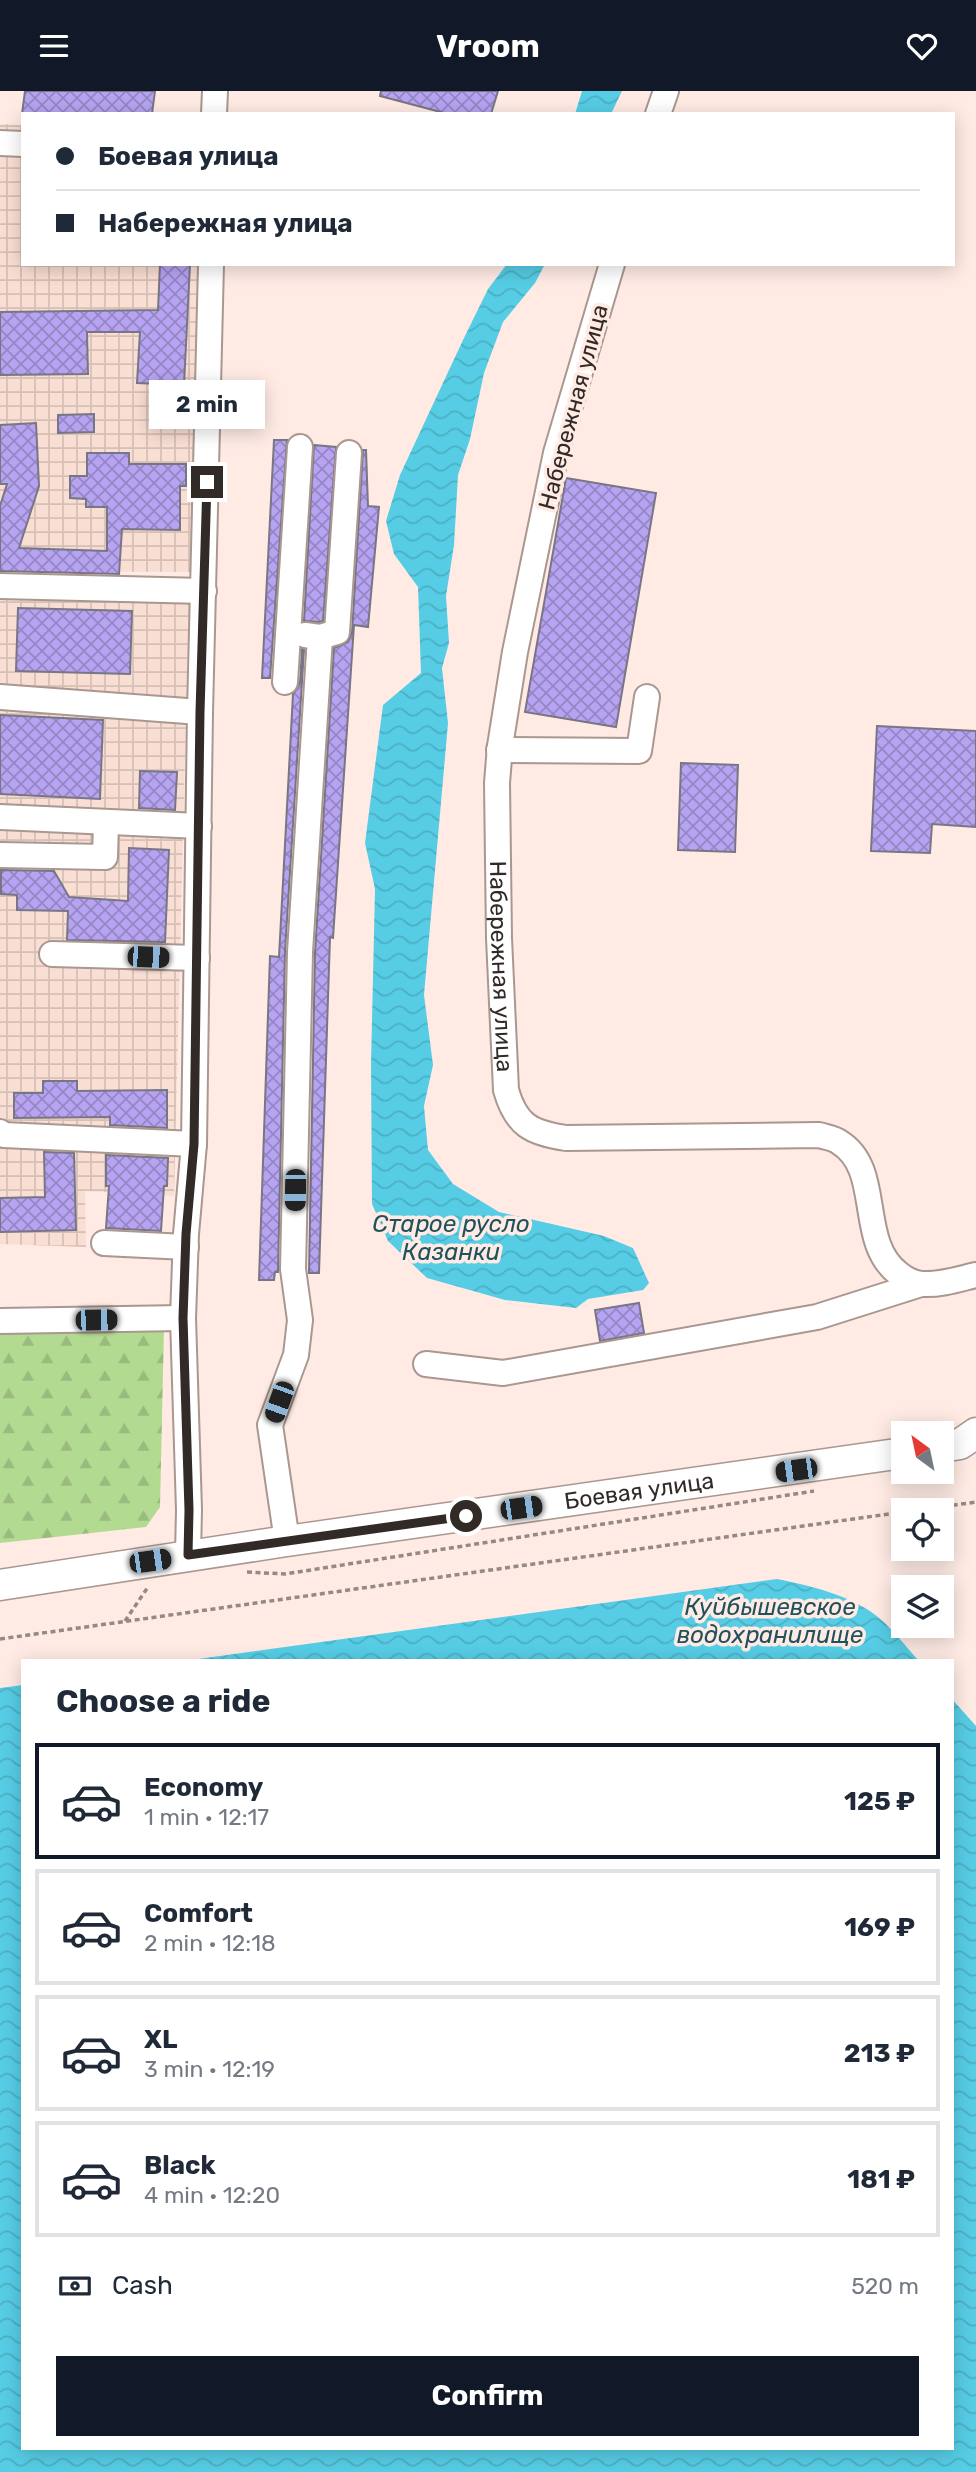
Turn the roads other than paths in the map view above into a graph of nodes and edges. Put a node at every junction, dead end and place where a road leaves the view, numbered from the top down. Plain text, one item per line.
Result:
1 (215, 91) edge
2 (666, 91) edge
3 (214, 112) edge
4 (659, 112) edge
5 (0, 143) edge
6 (21, 144) edge
7 (211, 266) edge
8 (611, 266) edge
9 (300, 447) dead end
10 (349, 453) dead end
11 (0, 586) edge
12 (204, 591) junction
13 (288, 633) junction
14 (320, 637) junction
15 (285, 682) dead end
16 (0, 697) edge
17 (647, 697) dead end
18 (200, 712) junction
19 (499, 750) junction
20 (0, 817) edge
21 (106, 823) junction
22 (199, 826) junction
23 (0, 855) edge
24 (51, 954) dead end
25 (197, 958) junction
26 (0, 1132) edge
27 (194, 1144) junction
28 (104, 1243) dead end
29 (186, 1247) junction
30 (976, 1275) edge
31 (921, 1284) junction
32 (183, 1318) junction
33 (0, 1321) edge
34 (426, 1364) dead end
35 (891, 1456) edge
36 (287, 1541) junction
37 (188, 1555) junction
38 (0, 1585) edge

1 - 3 street
2 - 4 street
5 - 6 street
7 - 12 street
8 - 19 street, Набережная улица
9 - 13 street
10 - 14 street
11 - 12 street
12 - 18 street
13 - 14 street
13 - 15 street
14 - 36 street
16 - 18 street
17 - 19 street
18 - 22 street
19 - 31 street, Набережная улица
20 - 21 street
21 - 22 street
21 - 23 street
22 - 25 street
24 - 25 street
25 - 27 street
26 - 27 street
27 - 29 street
28 - 29 street
29 - 32 street
30 - 31 street
31 - 34 street
32 - 33 street
32 - 37 street
35 - 36 main road, Боевая улица
36 - 37 main road, Боевая улица
37 - 38 main road, Боевая улица

